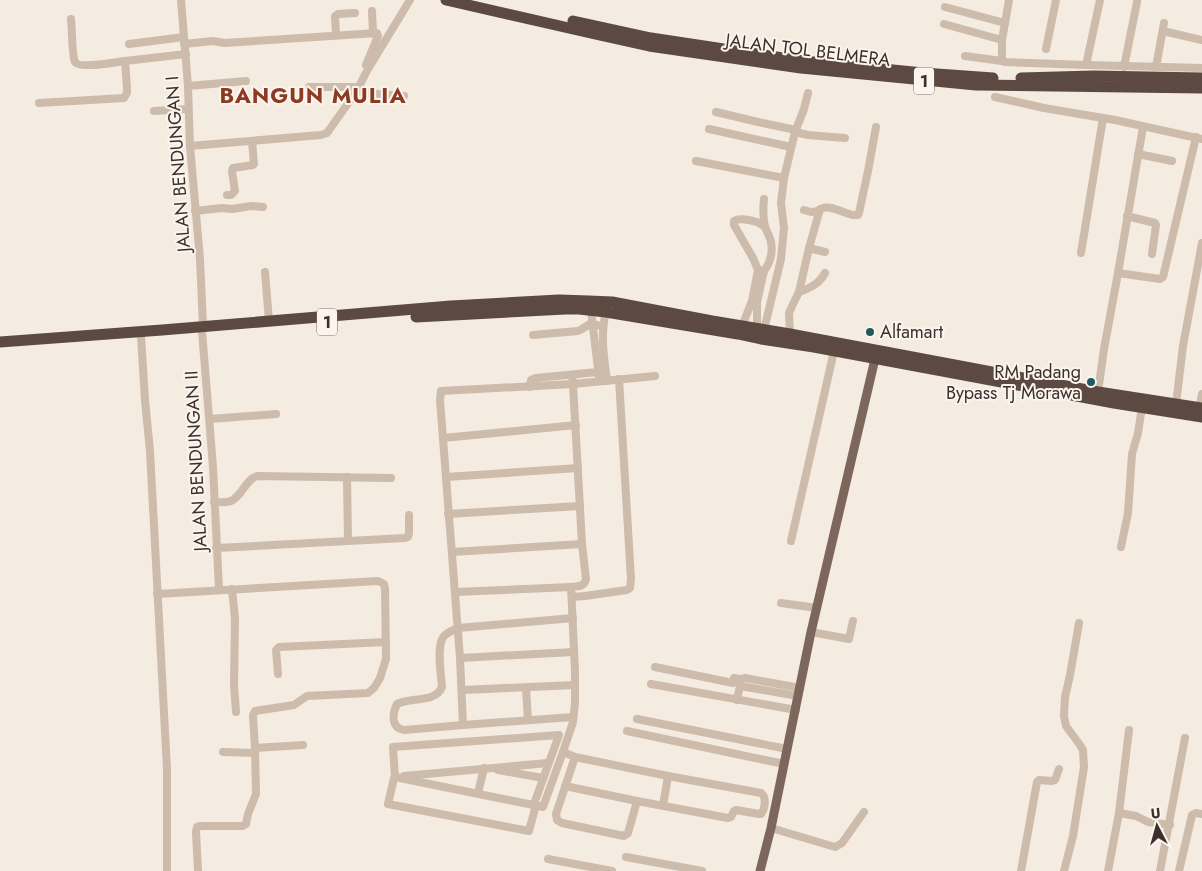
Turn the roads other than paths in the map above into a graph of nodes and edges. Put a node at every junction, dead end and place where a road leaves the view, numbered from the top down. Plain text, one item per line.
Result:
1 (181, 0) edge
2 (446, 0) edge
3 (481, 0) edge
4 (1009, 0) edge
5 (1056, 0) edge
6 (1100, 0) edge
7 (408, 2) edge
8 (1137, 2) dead end
9 (945, 7) dead end
10 (372, 11) dead end
11 (355, 13) dead end
12 (71, 20) dead end
13 (1005, 23) junction
14 (944, 24) dead end
15 (595, 30) junction
16 (373, 33) junction
17 (608, 33) junction
18 (336, 35) junction
19 (1002, 40) junction
20 (1202, 40) edge
21 (184, 41) junction
22 (130, 44) dead end
23 (1046, 48) dead end
24 (186, 54) junction
25 (965, 56) dead end
26 (124, 61) junction
27 (1002, 61) junction
28 (1086, 66) junction
29 (1124, 67) junction
30 (1156, 67) junction
31 (1202, 68) edge
32 (368, 69) junction
33 (1202, 78) edge
34 (246, 81) dead end
35 (188, 86) junction
36 (309, 87) dead end
37 (1202, 88) edge
38 (357, 89) junction
39 (808, 93) dead end
40 (404, 96) dead end
41 (995, 97) dead end
42 (39, 103) dead end
43 (188, 109) junction
44 (154, 111) dead end
45 (716, 112) dead end
46 (1104, 118) junction
47 (876, 127) dead end
48 (1143, 127) junction
49 (709, 129) dead end
50 (796, 131) junction
51 (845, 138) dead end
52 (1199, 138) edge
53 (252, 141) junction
54 (190, 146) junction
55 (792, 147) junction
56 (1138, 154) junction
57 (1172, 160) dead end
58 (696, 161) dead end
59 (784, 178) junction
60 (227, 195) dead end
61 (764, 199) dead end
62 (263, 207) dead end
63 (804, 210) dead end
64 (196, 211) junction
65 (820, 211) junction
66 (1127, 216) junction
67 (765, 227) junction
68 (1202, 243) edge
69 (809, 248) junction
70 (825, 252) dead end
71 (1081, 253) dead end
72 (1152, 254) dead end
73 (761, 271) junction
74 (265, 272) dead end
75 (825, 273) dead end
76 (1118, 273) junction
77 (799, 292) junction
78 (755, 301) junction
79 (591, 310) junction
80 (606, 312) junction
81 (269, 321) junction
82 (695, 323) junction
83 (593, 325) junction
84 (603, 326) junction
85 (711, 326) junction
86 (742, 326) junction
87 (203, 328) junction
88 (760, 329) junction
89 (790, 334) junction
90 (533, 335) dead end
91 (141, 336) junction
92 (0, 342) edge
93 (0, 346) edge
94 (834, 351) junction
95 (875, 359) junction
96 (598, 372) junction
97 (572, 374) junction
98 (655, 376) dead end
99 (619, 379) junction
100 (599, 381) junction
101 (607, 381) junction
102 (573, 384) junction
103 (530, 387) junction
104 (1098, 392) junction
105 (1202, 394) edge
106 (1176, 404) junction
107 (1142, 407) junction
108 (1201, 412) edge
109 (276, 414) dead end
110 (210, 419) junction
111 (576, 425) junction
112 (443, 438) junction
113 (578, 468) junction
114 (347, 477) junction
115 (446, 477) junction
116 (391, 478) dead end
117 (214, 502) junction
118 (580, 506) junction
119 (448, 514) junction
120 (409, 515) dead end
121 (348, 541) junction
122 (791, 541) dead end
123 (582, 544) junction
124 (1121, 547) dead end
125 (216, 548) junction
126 (452, 552) junction
127 (571, 587) junction
128 (219, 589) junction
129 (232, 589) junction
130 (455, 592) junction
131 (157, 594) junction
132 (572, 597) junction
133 (781, 603) dead end
134 (817, 608) junction
135 (573, 618) junction
136 (853, 621) dead end
137 (1079, 623) dead end
138 (458, 628) junction
139 (811, 632) junction
140 (386, 642) junction
141 (574, 652) junction
142 (460, 658) junction
143 (655, 667) dead end
144 (278, 674) dead end
145 (745, 678) dead end
146 (576, 684) junction
147 (651, 684) dead end
148 (740, 686) junction
149 (526, 688) junction
150 (462, 690) junction
151 (799, 692) junction
152 (737, 700) junction
153 (796, 710) junction
154 (236, 712) dead end
155 (637, 719) dead end
156 (528, 720) junction
157 (573, 720) junction
158 (463, 725) junction
159 (1129, 730) dead end
160 (627, 731) dead end
161 (1185, 738) dead end
162 (303, 744) dead end
163 (787, 749) junction
164 (255, 750) junction
165 (223, 752) dead end
166 (568, 754) junction
167 (548, 763) junction
168 (784, 764) junction
169 (486, 768) junction
170 (1059, 769) dead end
171 (668, 776) junction
172 (394, 777) junction
173 (543, 778) junction
174 (565, 786) junction
175 (478, 793) junction
176 (637, 802) junction
177 (535, 804) junction
178 (663, 806) junction
179 (864, 812) dead end
180 (1119, 813) junction
181 (1202, 814) edge
182 (1170, 825) junction
183 (772, 828) junction
184 (626, 857) dead end
185 (548, 859) dead end
186 (167, 871) edge
187 (198, 871) edge
188 (612, 871) edge
189 (702, 871) edge
190 (760, 871) edge
191 (1021, 871) edge
192 (1064, 871) edge
193 (1108, 871) edge
194 (1160, 871) edge
195 (1179, 871) edge

1 - 21 street, JALAN BENDUNGAN I
2 - 15 highway, JALAN TOL BELMERA / 1
3 - 15 highway, JALAN TOL BELMERA / 1
4 - 13 street
5 - 23 street
6 - 28 street
7 - 32 street
8 - 29 street
9 - 13 street
10 - 16 street
11 - 18 street
12 - 26 street
13 - 19 street
14 - 19 street
15 - 17 highway, JALAN TOL BELMERA / 1
16 - 18 street
16 - 32 street
17 - 33 highway, JALAN TOL BELMERA / 1
17 - 37 highway, JALAN TOL BELMERA / 1
18 - 21 street
19 - 27 street
20 - 30 street
21 - 22 street
21 - 24 street, JALAN BENDUNGAN I
24 - 26 street
24 - 35 street, JALAN BENDUNGAN I
25 - 27 street
26 - 42 street
27 - 28 street
28 - 29 street
29 - 30 street
30 - 31 street
32 - 38 street
34 - 35 street
35 - 43 street, JALAN BENDUNGAN I
36 - 38 street
38 - 40 street
38 - 53 street
39 - 50 street
41 - 46 street
43 - 44 street
43 - 54 street, JALAN BENDUNGAN I
45 - 50 street
46 - 48 street
46 - 71 street
47 - 65 street
48 - 52 street
48 - 56 street
49 - 55 street
50 - 51 street
50 - 55 street
52 - 76 street
53 - 54 street
53 - 60 street
54 - 64 street, JALAN BENDUNGAN I
55 - 59 street
56 - 57 street
56 - 66 street
58 - 59 street
59 - 88 street
61 - 67 street
62 - 64 street
63 - 65 street
64 - 87 street, JALAN BENDUNGAN I
65 - 69 street
66 - 72 street
66 - 76 street
67 - 73 street
67 - 73 street
68 - 106 street
69 - 70 street
69 - 77 street
73 - 78 street
74 - 81 street
75 - 77 street
76 - 104 street
77 - 89 street
78 - 86 street
78 - 88 street
79 - 80 highway, 1
79 - 83 street
79 - 87 highway, 1
80 - 82 highway, 1
80 - 84 street
81 - 82 highway, 1
81 - 87 highway, 1
82 - 85 highway, 1
83 - 84 street
83 - 90 street
83 - 96 street
84 - 101 street
85 - 86 highway, 1
85 - 94 highway, 1
86 - 88 highway, 1
87 - 91 highway, 1
87 - 92 highway, 1
87 - 110 street, JALAN BENDUNGAN II
88 - 89 highway, 1
89 - 104 highway, 1
91 - 93 highway, 1
91 - 131 street
94 - 95 highway, 1
94 - 122 street
95 - 107 highway, 1
95 - 134 main road
96 - 97 street
96 - 100 street
97 - 102 street
97 - 103 street
98 - 99 street
99 - 101 street
99 - 132 street
100 - 101 street
100 - 102 street
102 - 103 street
102 - 111 street
103 - 112 street
104 - 106 highway, 1
105 - 108 street
106 - 108 highway, 1
107 - 108 highway, 1
107 - 124 street
109 - 110 street
110 - 117 street, JALAN BENDUNGAN II
111 - 112 street
111 - 113 street
112 - 115 street
113 - 115 street
113 - 118 street
114 - 116 street
114 - 117 street
114 - 121 street
115 - 119 street
117 - 125 street, JALAN BENDUNGAN II
118 - 119 street
118 - 123 street
119 - 126 street
120 - 121 street
121 - 125 street
123 - 126 street
123 - 127 street
125 - 128 street, JALAN BENDUNGAN II
126 - 130 street
127 - 130 street
127 - 132 street
128 - 129 street
128 - 131 street
129 - 140 street
129 - 154 street
130 - 138 street
131 - 186 street
132 - 135 street
133 - 134 street
134 - 139 main road
135 - 138 street
135 - 141 street
136 - 139 street
137 - 192 street
138 - 142 street
138 - 158 street
139 - 151 main road
140 - 144 street
140 - 164 street
141 - 142 street
141 - 146 street
142 - 150 street
143 - 148 street
145 - 151 street
146 - 149 street
146 - 157 street
147 - 152 street
148 - 151 street
148 - 152 street
149 - 150 street
149 - 156 street
150 - 158 street
151 - 153 main road
152 - 153 street
153 - 163 main road
155 - 163 street
156 - 157 street
156 - 158 street
157 - 166 street
159 - 180 street
160 - 168 street
161 - 182 street
162 - 164 street
163 - 168 main road
164 - 165 street
164 - 187 street
166 - 171 street
166 - 174 street
166 - 177 street
167 - 169 street
167 - 172 street
167 - 173 street
168 - 183 main road
169 - 172 street
169 - 173 street
169 - 175 street
170 - 191 street
171 - 178 street
171 - 178 street
172 - 175 street
172 - 177 street
173 - 177 street
174 - 176 street
174 - 176 street
175 - 177 street
176 - 178 street
179 - 183 street
180 - 182 street
180 - 193 street
181 - 195 street
182 - 194 street
183 - 190 main road
184 - 189 street
185 - 188 street

